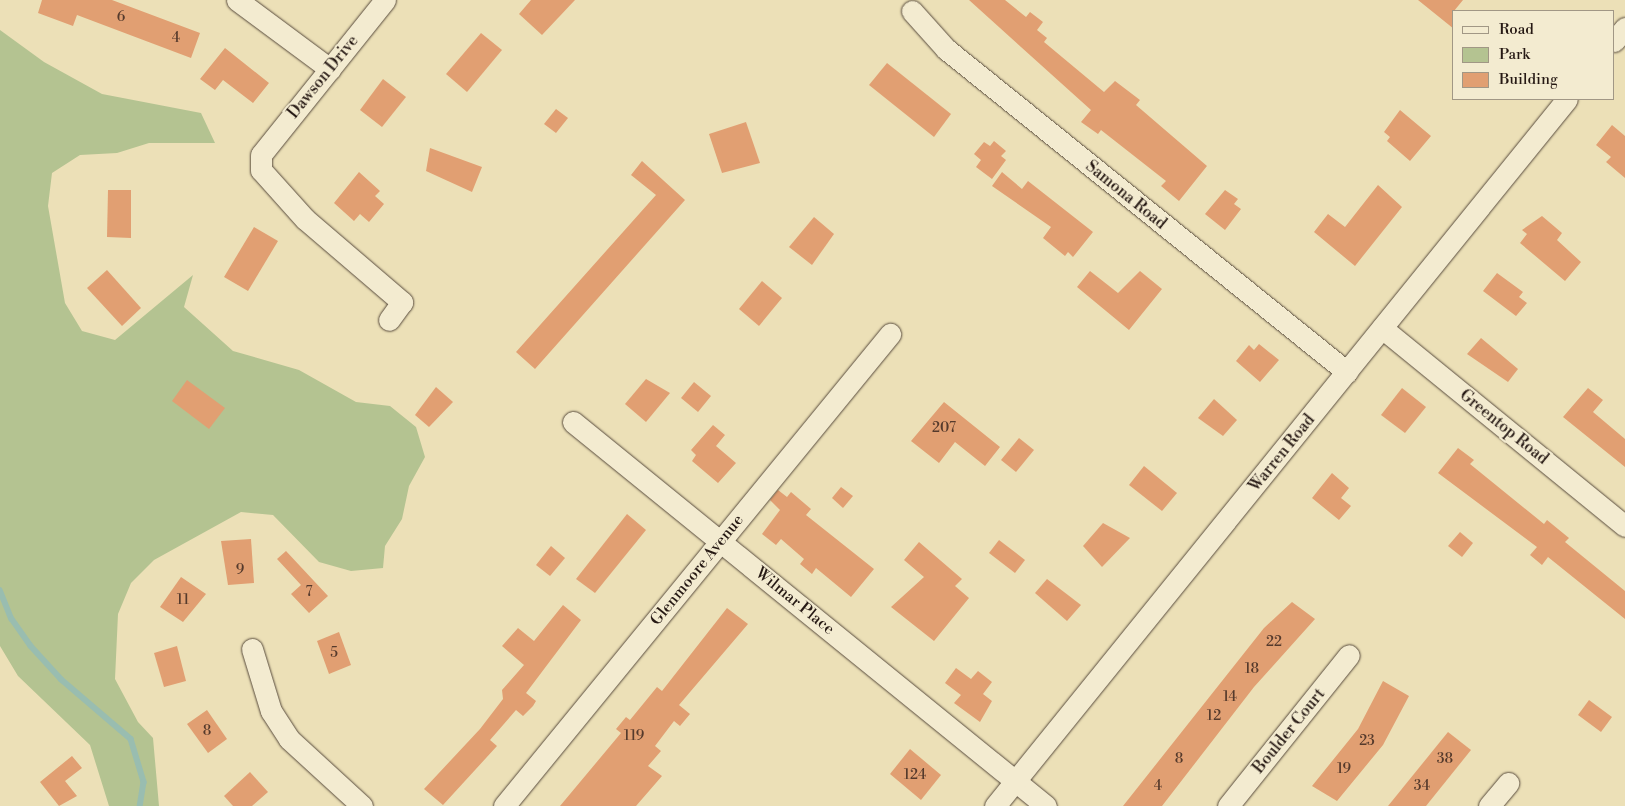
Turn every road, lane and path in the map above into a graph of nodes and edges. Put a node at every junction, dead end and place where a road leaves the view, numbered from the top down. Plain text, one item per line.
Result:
1 (236, 0) edge
2 (385, 0) edge
3 (912, 11) dead end
4 (330, 69) junction
5 (1566, 100) edge
6 (389, 320) dead end
7 (1382, 328) junction
8 (890, 334) dead end
9 (1347, 372) junction
10 (574, 422) dead end
11 (1625, 526) edge
12 (721, 541) junction
13 (252, 649) dead end
14 (1349, 655) dead end
15 (1015, 781) junction
16 (1508, 783) dead end
17 (362, 806) edge
18 (504, 806) edge
19 (995, 806) edge
20 (1046, 806) edge
21 (1228, 806) edge
22 (1489, 806) edge

1 - 4 street
2 - 4 street, Dawson Drive
3 - 9 street, Samona Road
4 - 6 street, Dawson Drive
5 - 7 street, Warren Road
7 - 9 street, Warren Road
7 - 11 street, Greentop Road
8 - 12 street, Glenmoore Avenue
9 - 15 street, Warren Road
10 - 12 street, Wilmar Place
12 - 15 street, Wilmar Place
12 - 18 street, Glenmoore Avenue
13 - 17 street
14 - 21 street, Boulder Court
15 - 19 street, Warren Road
15 - 20 street, Wilmar Place
16 - 22 street

